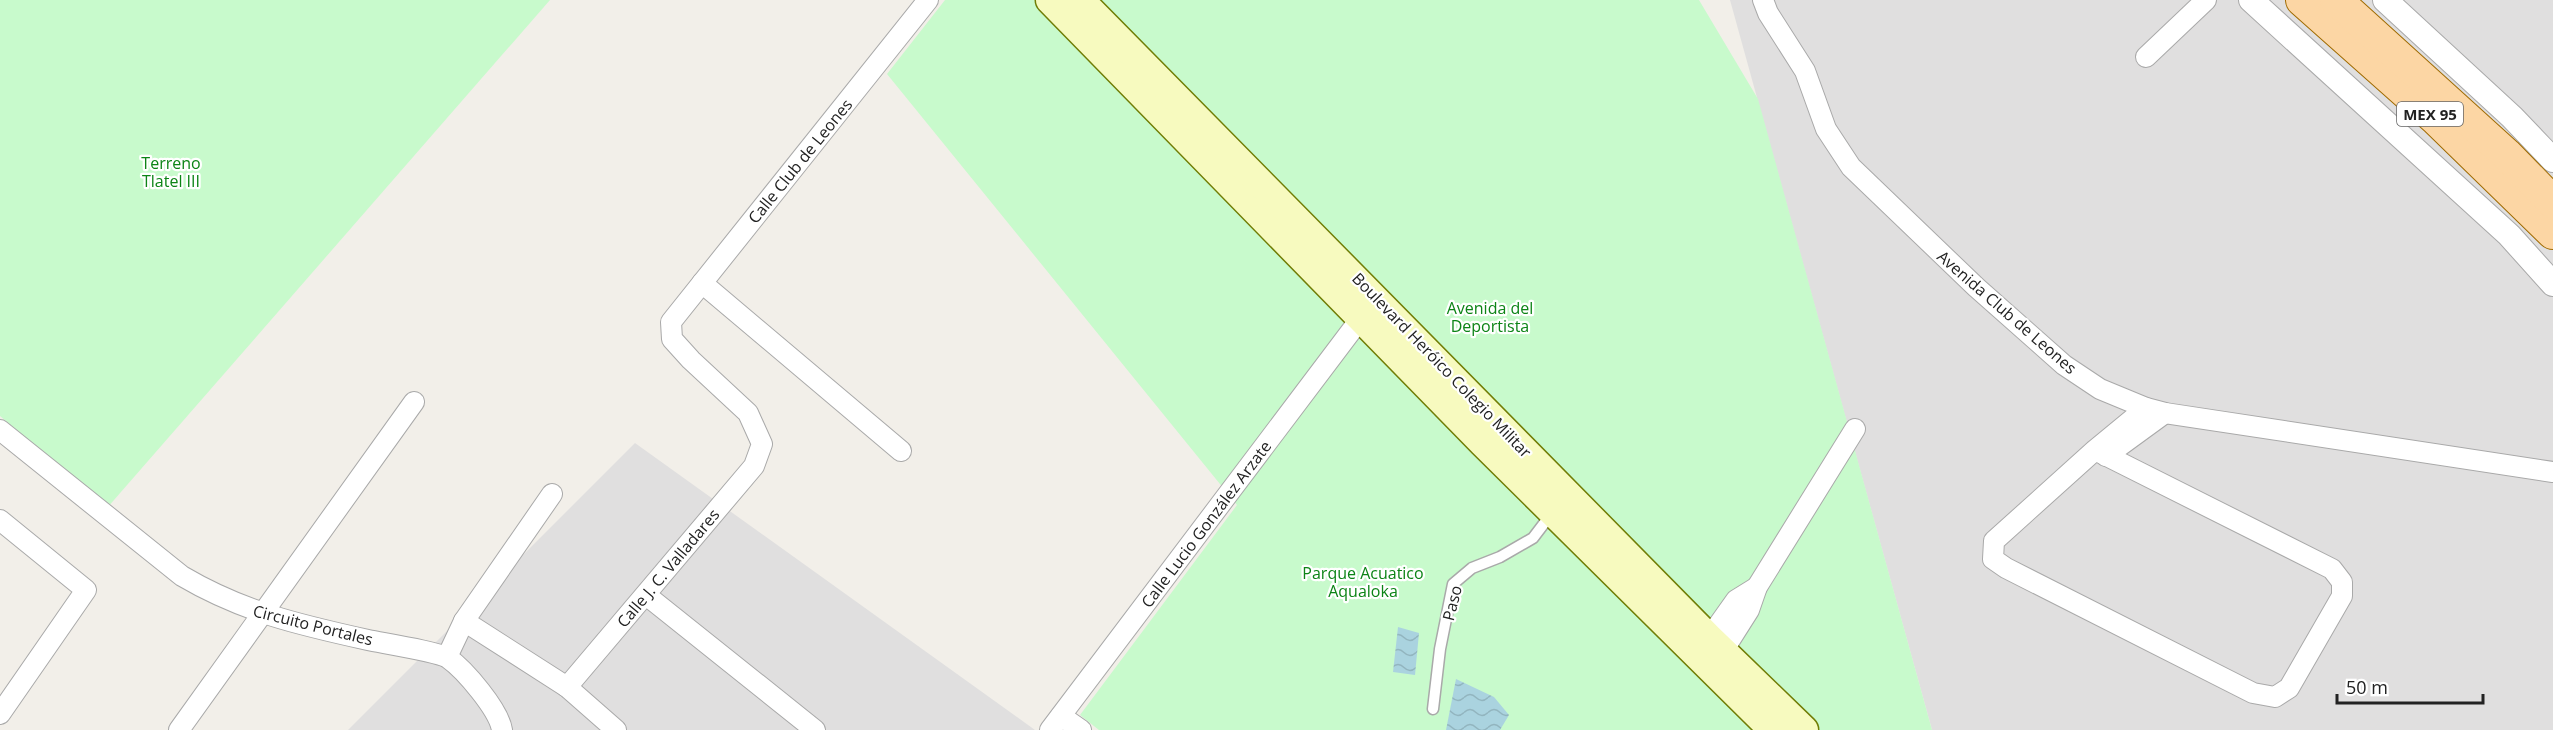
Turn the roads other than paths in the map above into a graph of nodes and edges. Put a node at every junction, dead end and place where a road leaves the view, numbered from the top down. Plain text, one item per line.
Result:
1 (928, 0) edge
2 (1050, 0) edge
3 (1080, 0) edge
4 (1762, 0) edge
5 (2206, 0) edge
6 (2251, 0) edge
7 (2302, 0) edge
8 (2336, 0) edge
9 (2389, 1) edge
10 (2146, 57) dead end
11 (2553, 160) edge
12 (2553, 202) edge
13 (2553, 233) edge
14 (702, 283) junction
15 (2553, 284) edge
16 (1361, 318) junction
17 (414, 402) dead end
18 (2155, 411) junction
19 (1855, 429) dead end
20 (0, 430) edge
21 (762, 444) joint
22 (901, 451) dead end
23 (2100, 453) junction
24 (2553, 472) edge
25 (552, 494) dead end
26 (1552, 513) junction
27 (1, 523) edge
28 (646, 594) junction
29 (263, 615) junction
30 (464, 621) junction
31 (1716, 644) junction
32 (447, 657) junction
33 (567, 687) junction
34 (1433, 709) dead end
35 (0, 714) edge
36 (1056, 723) edge
37 (179, 730) edge
38 (502, 730) edge
39 (616, 730) edge
40 (815, 730) edge
41 (1081, 730) edge
42 (1773, 730) edge
43 (1804, 730) edge

1 - 14 street, Calle Club de Leones
2 - 16 main road, Boulevard Heróico Colegio Militar
3 - 31 main road, Boulevard Heróico Colegio Militar
4 - 18 street, Avenida Club de Leones
5 - 10 street
6 - 15 street
7 - 13 main road, MEX 95
8 - 12 main road, MEX 95
9 - 11 street
14 - 21 street, Calle Club de Leones
14 - 22 street
16 - 26 main road, Boulevard Heróico Colegio Militar
16 - 36 street, Calle Lucio González Arzate
17 - 29 street
18 - 23 street
18 - 24 street, Avenida Club de Leones
19 - 31 street
20 - 29 street, Circuito Portales
21 - 28 street, Calle J. C. Valladares
23 - 23 street
25 - 30 street
26 - 34 lane, Paso
26 - 42 main road, Boulevard Heróico Colegio Militar
27 - 35 street
28 - 33 street, Calle J. C. Valladares
28 - 40 street
29 - 32 street, Circuito Portales
29 - 37 street
30 - 32 street
30 - 33 street
31 - 43 main road, Boulevard Heróico Colegio Militar
32 - 38 street
33 - 39 street
36 - 41 street

